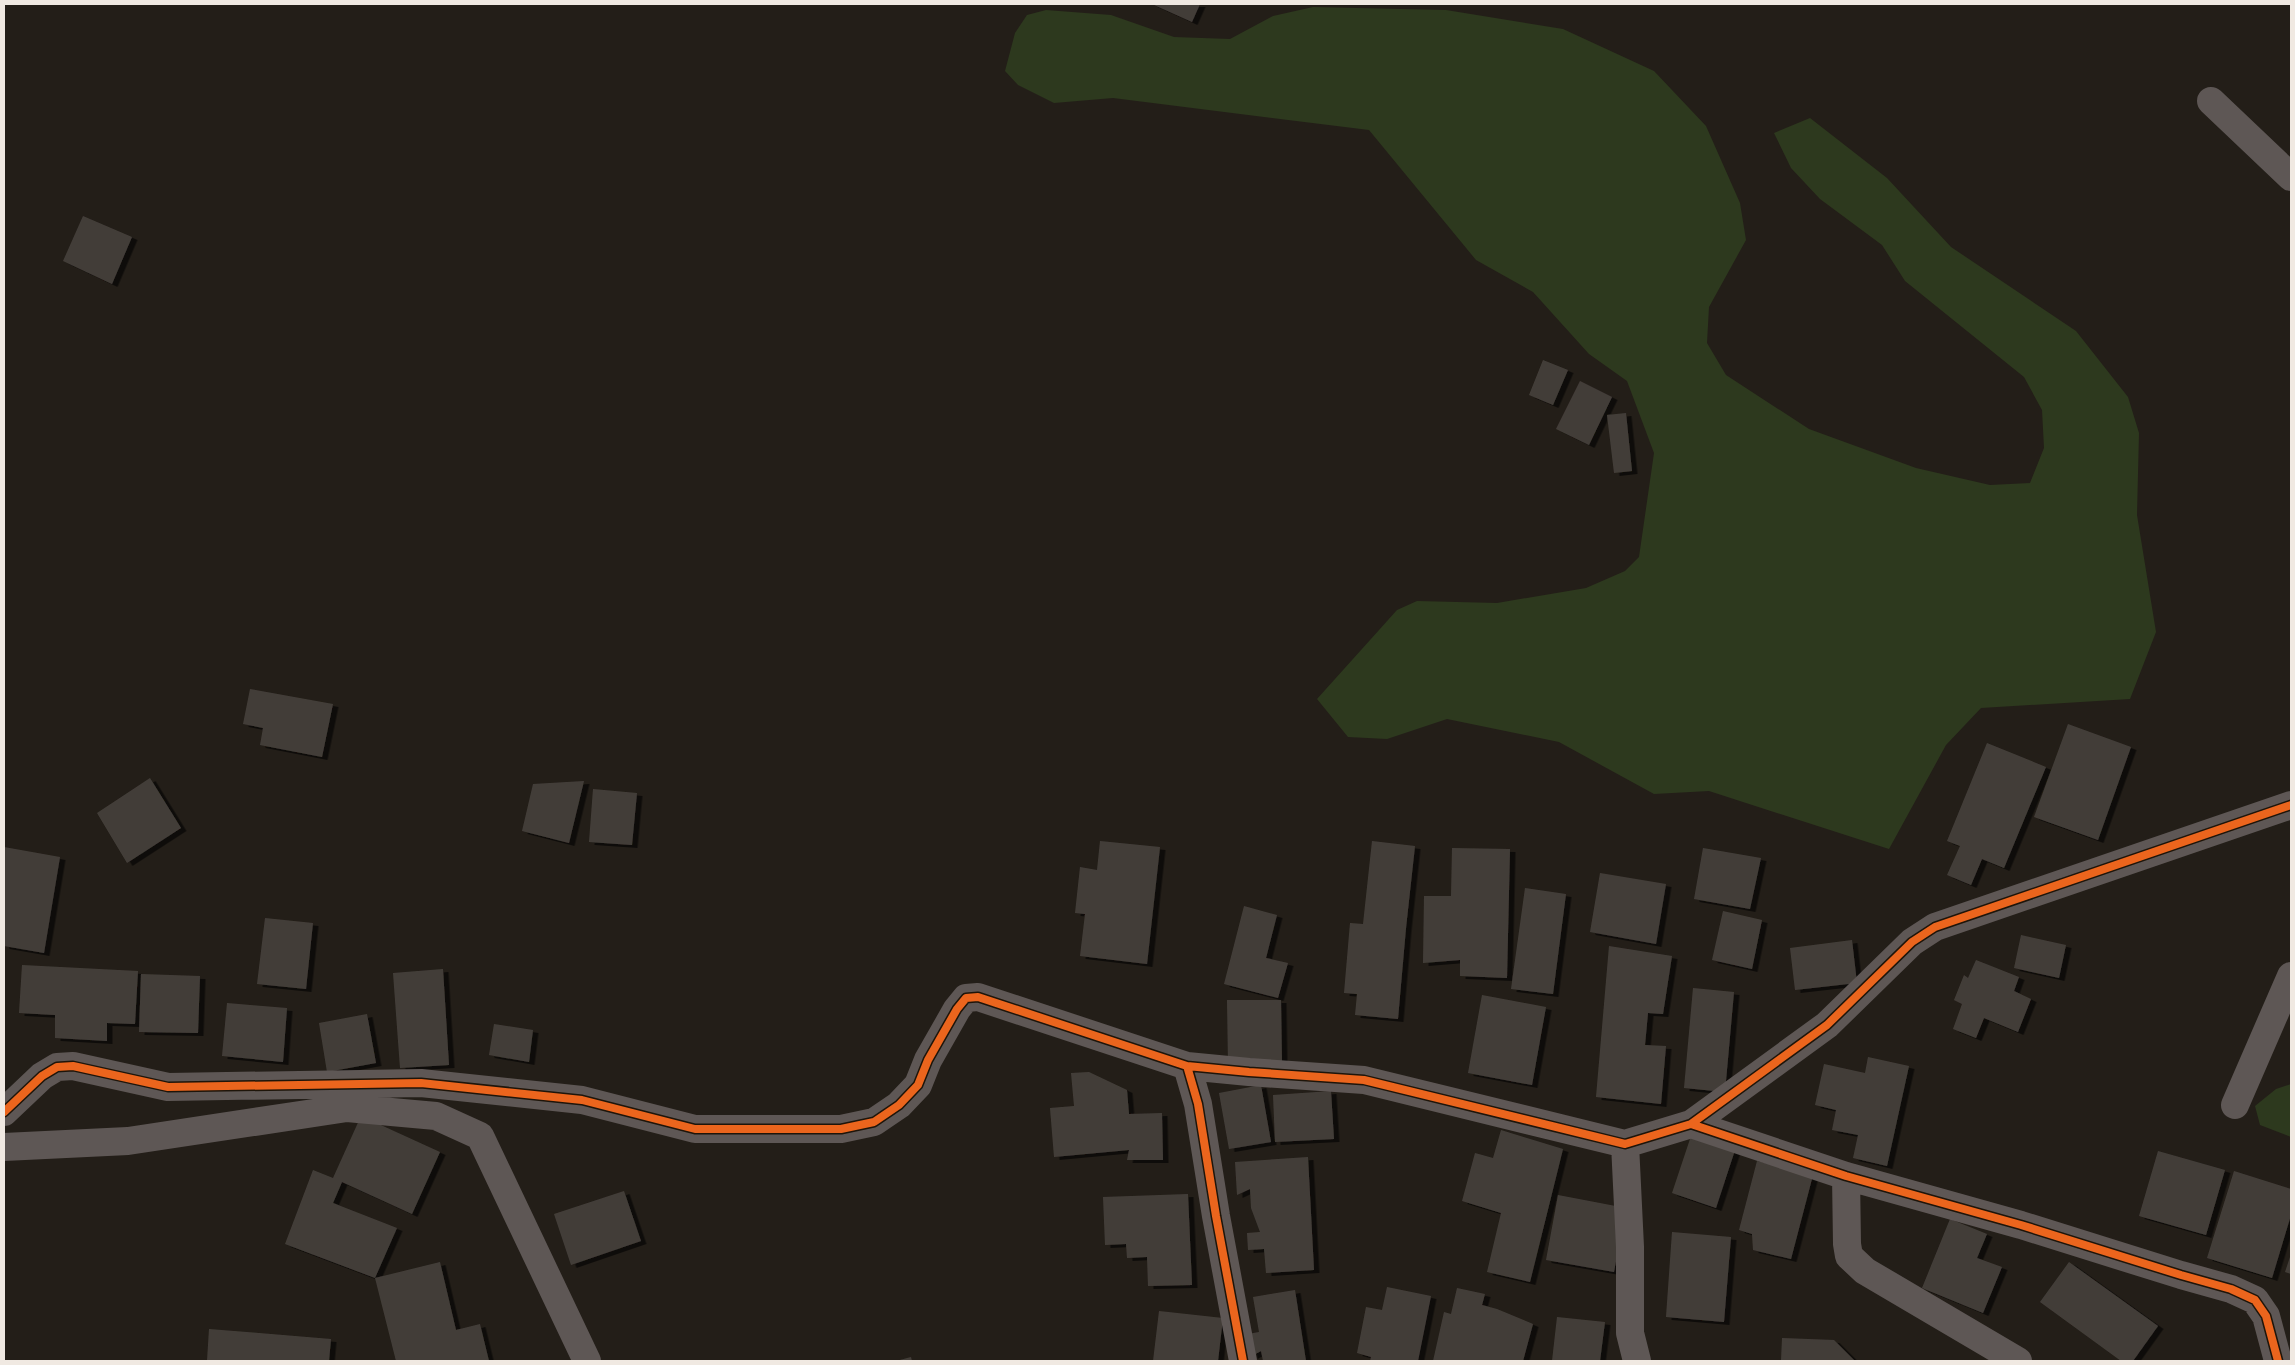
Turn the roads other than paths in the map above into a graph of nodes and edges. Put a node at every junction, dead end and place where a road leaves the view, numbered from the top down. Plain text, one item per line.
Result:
1 (2211, 101) dead end
2 (2291, 177) edge
3 (2291, 805) edge
4 (2291, 976) edge
5 (1187, 1066) junction
6 (2235, 1105) dead end
7 (4, 1112) edge
8 (1691, 1124) junction
9 (1625, 1144) junction
10 (4, 1148) edge
11 (1846, 1176) junction
12 (587, 1361) edge
13 (1243, 1361) edge
14 (1637, 1361) edge
15 (2018, 1361) edge
16 (2278, 1361) edge

1 - 2 street
3 - 8 street
4 - 6 street
5 - 7 street
5 - 9 street
5 - 13 street
8 - 9 street
8 - 11 street
9 - 14 street
10 - 12 street
11 - 15 street
11 - 16 street

